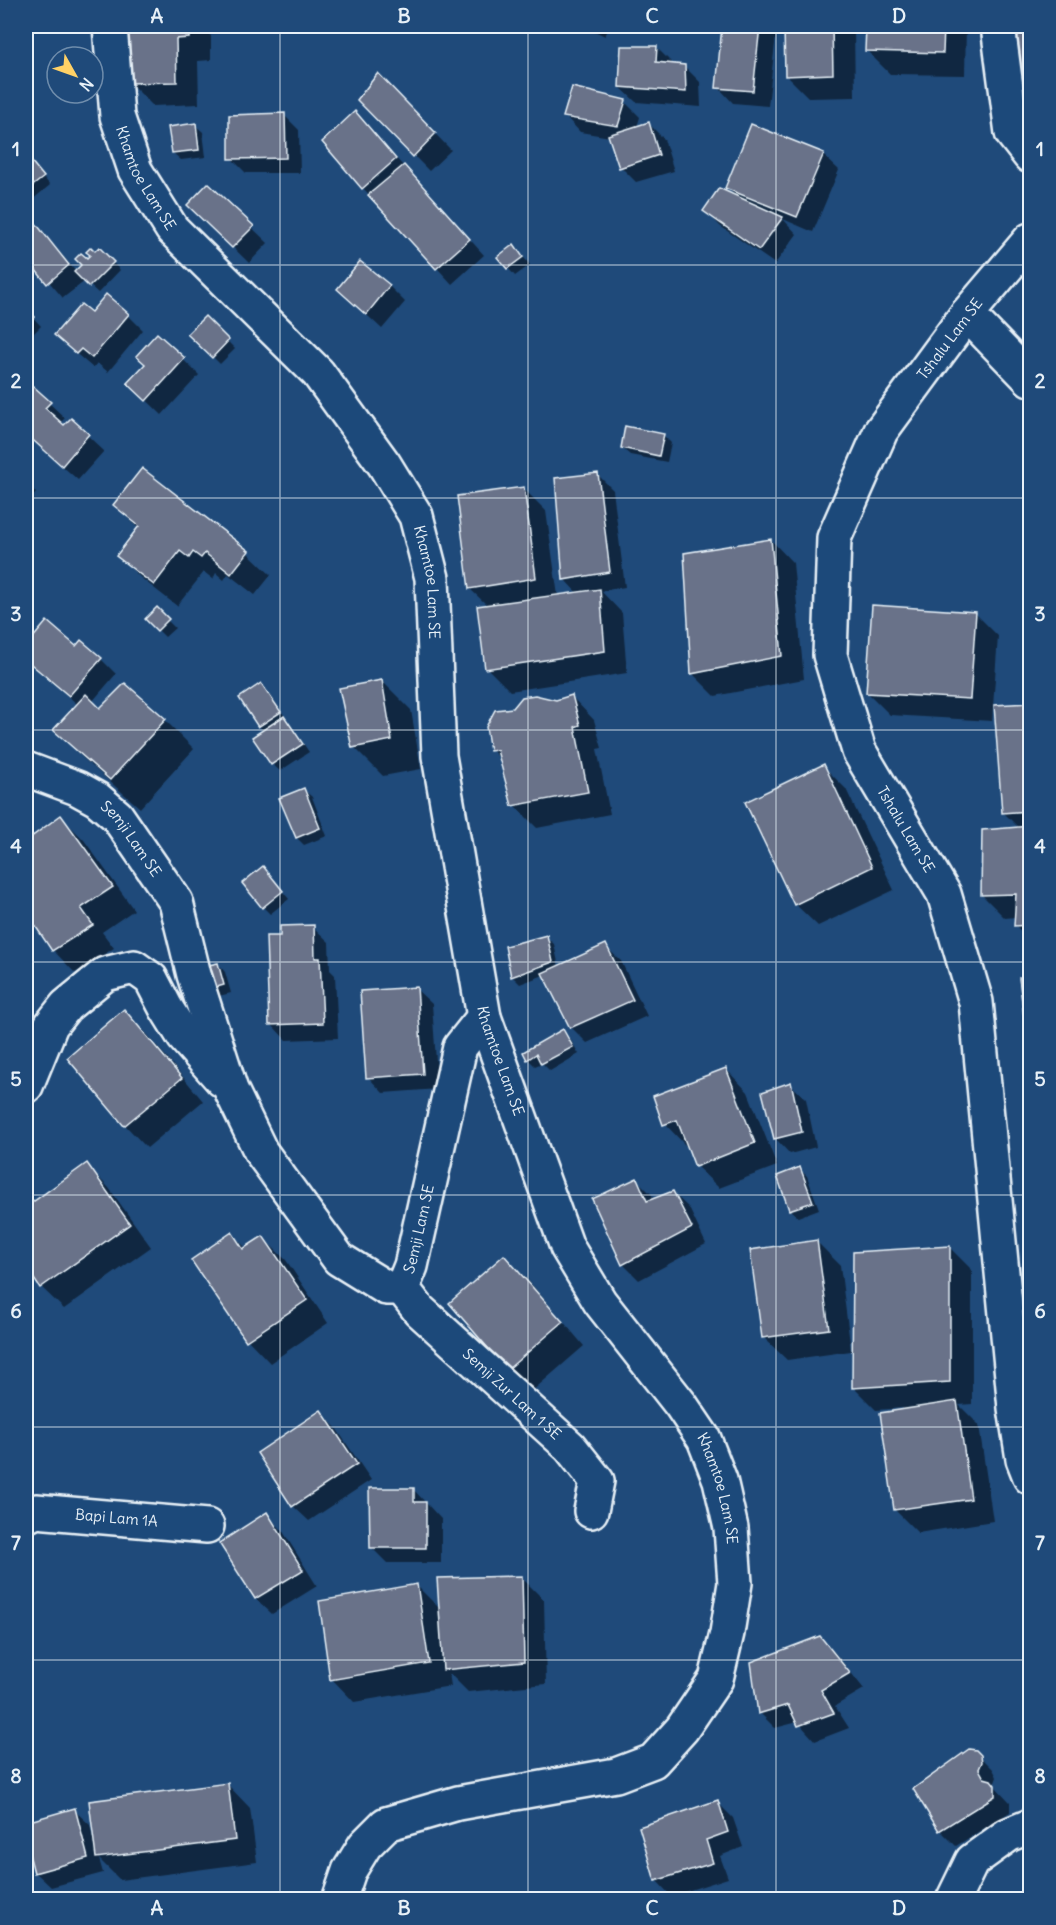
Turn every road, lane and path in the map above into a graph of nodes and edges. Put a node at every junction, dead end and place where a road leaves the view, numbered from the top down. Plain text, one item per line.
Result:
1 (110, 26) edge
2 (1001, 26) edge
3 (1030, 156) edge
4 (1030, 240) edge
5 (967, 314) junction
6 (1030, 378) edge
7 (26, 769) edge
8 (484, 1017) junction
9 (26, 1086) edge
10 (231, 1090) junction
11 (402, 1288) junction
12 (1030, 1477) edge
13 (591, 1512) dead end
14 (26, 1516) edge
15 (207, 1526) dead end
16 (1030, 1826) edge
17 (339, 1899) edge
18 (953, 1899) edge

1 - 8 street, Khamtoe Lam SE
2 - 3 street
4 - 5 street, Tshalu Lam SE
5 - 6 street
5 - 12 street, Tshalu Lam SE
7 - 10 street, Semji Lam SE
8 - 11 street, Semji Lam SE
8 - 17 street, Khamtoe Lam SE
9 - 10 street, Semji Lam SE
10 - 11 street, Semji Lam SE
11 - 13 street, Semji Zur Lam 1 SE
14 - 15 street, Bapi Lam 1A
16 - 18 street

